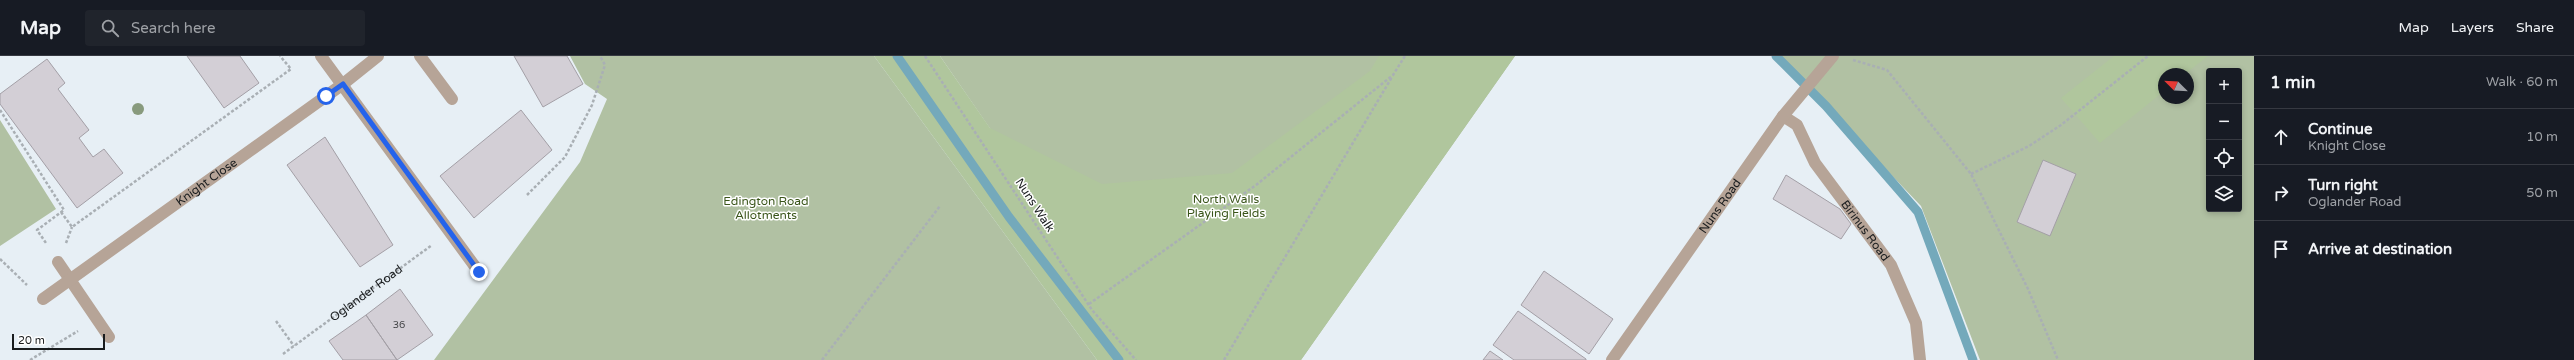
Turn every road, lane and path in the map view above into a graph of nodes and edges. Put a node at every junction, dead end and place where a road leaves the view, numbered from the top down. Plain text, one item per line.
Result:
1 (280, 56) edge
2 (321, 56) edge
3 (378, 56) edge
4 (420, 56) edge
5 (600, 56) edge
6 (925, 56) edge
7 (1405, 56) edge
8 (1833, 56) edge
9 (2148, 56) edge
10 (1849, 58) dead end
11 (1393, 75) junction
12 (343, 84) junction
13 (452, 99) dead end
14 (0, 110) edge
15 (1783, 116) junction
16 (1971, 174) junction
17 (528, 195) dead end
18 (940, 206) dead end
19 (61, 212) junction
20 (450, 232) junction
21 (0, 259) edge
22 (58, 262) joint
23 (479, 272) dead end
24 (70, 280) junction
25 (43, 299) joint
26 (1089, 304) junction
27 (276, 321) dead end
28 (80, 330) dead end
29 (109, 337) dead end
30 (294, 346) junction
31 (283, 354) dead end
32 (30, 360) edge
33 (822, 360) edge
34 (1136, 360) edge
35 (1224, 360) edge
36 (1612, 360) edge
37 (1920, 360) edge
38 (2058, 360) edge

1 - 19 path
2 - 12 street
3 - 12 street, Knight Close
4 - 13 street
5 - 17 path
6 - 26 path, Nuns Walk
7 - 11 path
8 - 15 street, Nuns Road
9 - 16 path
10 - 16 path
11 - 26 path
11 - 35 path
12 - 20 street
12 - 24 street, Knight Close
14 - 19 path
15 - 36 street, Nuns Road
15 - 37 street, Birinus Road
16 - 38 path
18 - 33 path
19 - 22 path
20 - 23 street
20 - 30 path, Oglander Road
21 - 25 path
22 - 24 street
24 - 25 street, Knight Close
24 - 29 street
26 - 34 path, Nuns Walk
27 - 30 path
28 - 32 path
30 - 31 path, Oglander Road

